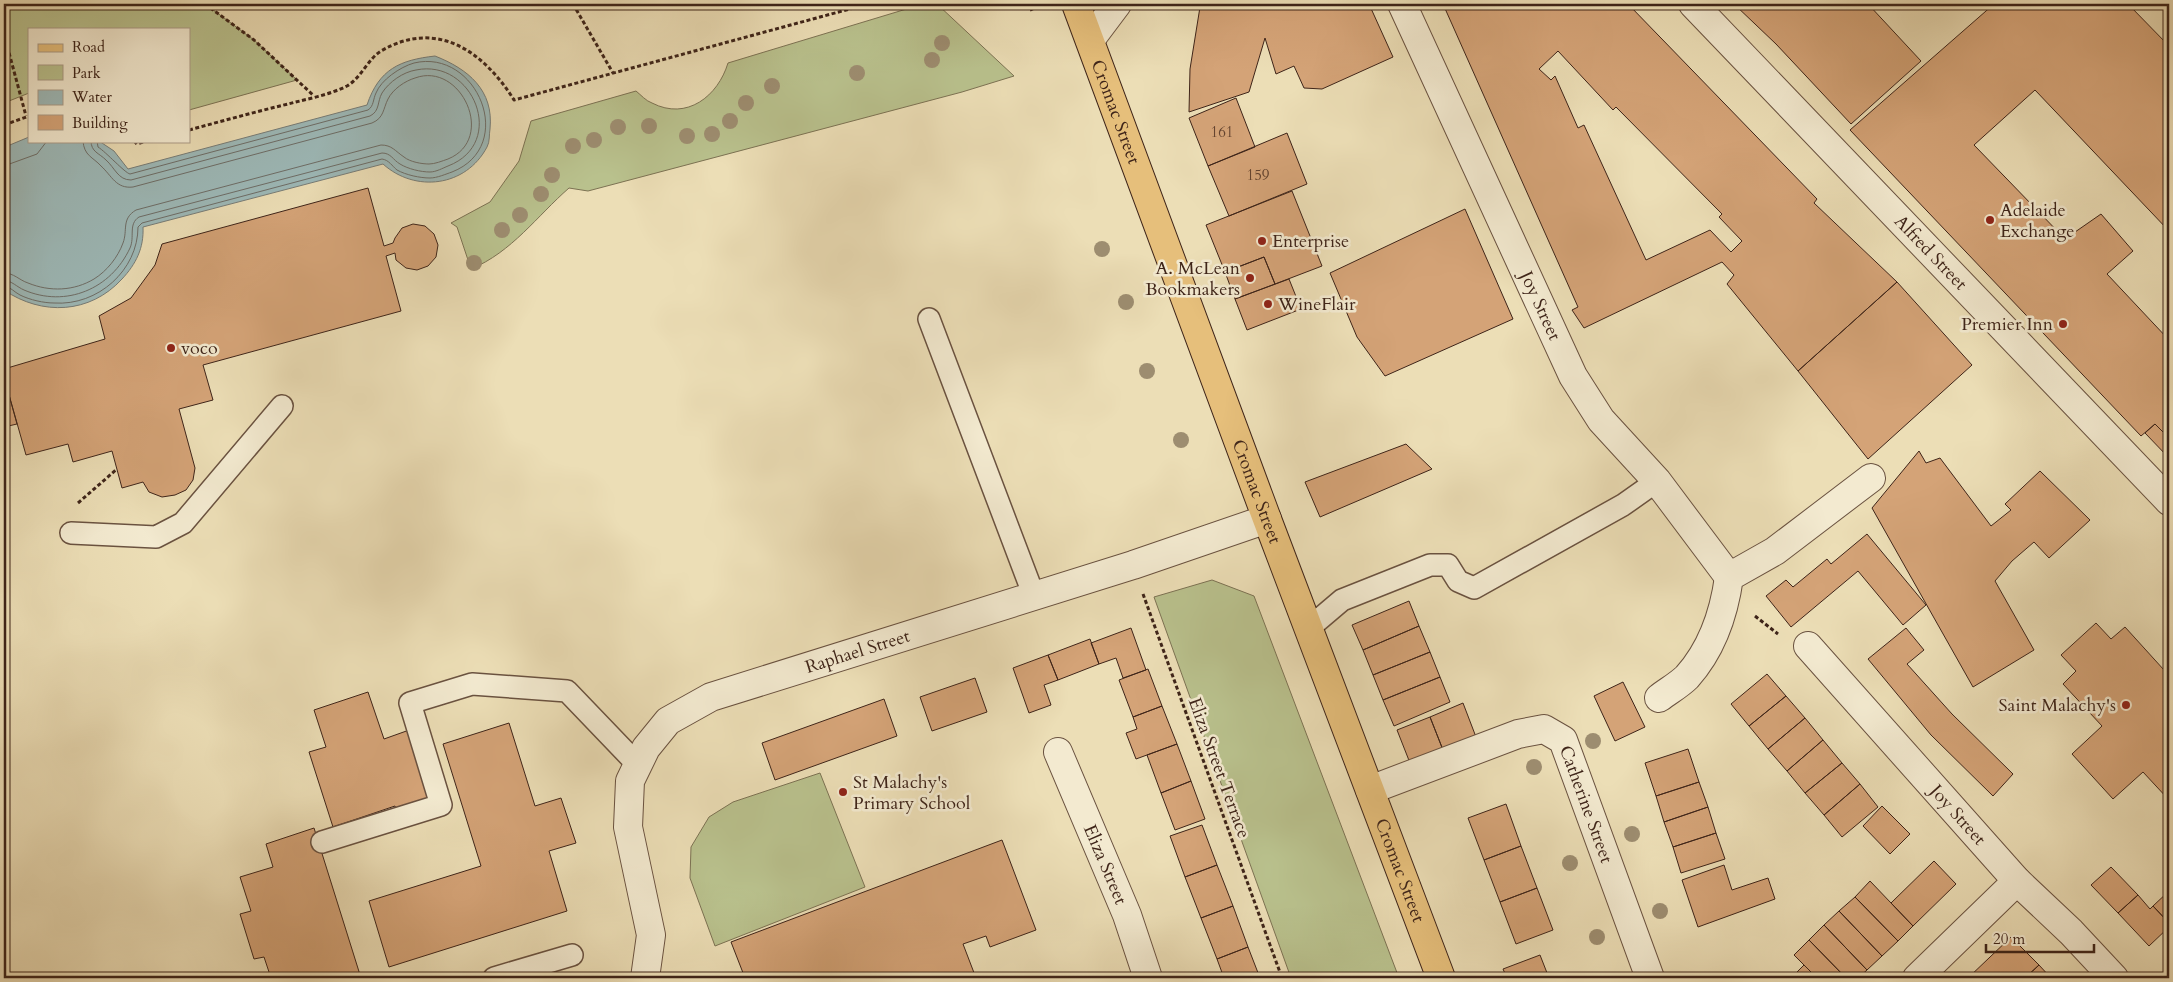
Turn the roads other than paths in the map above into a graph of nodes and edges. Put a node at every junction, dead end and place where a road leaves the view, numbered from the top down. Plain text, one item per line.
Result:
1 (1076, 4) edge
2 (1117, 4) edge
3 (1402, 4) edge
4 (1693, 4) edge
5 (1090, 40) junction
6 (929, 319) dead end
7 (282, 406) dead end
8 (1871, 478) dead end
9 (1657, 481) junction
10 (2169, 501) edge
11 (1267, 519) junction
12 (71, 533) dead end
13 (1729, 577) junction
14 (1034, 596) junction
15 (1308, 628) junction
16 (1808, 646) dead end
17 (1659, 698) dead end
18 (1058, 752) dead end
19 (638, 765) junction
20 (1370, 790) junction
21 (322, 842) dead end
22 (2017, 881) junction
23 (572, 955) dead end
24 (494, 978) edge
25 (645, 978) edge
26 (1148, 978) edge
27 (1441, 978) edge
28 (1650, 978) edge
29 (1917, 978) edge
30 (2114, 978) edge

1 - 5 main road, Cromac Street
2 - 5 street
3 - 9 street, Joy Street
4 - 10 street, Alfred Street
5 - 11 main road, Cromac Street
6 - 14 lane
7 - 12 lane
8 - 13 street
9 - 13 street, Joy Street
9 - 15 lane
11 - 14 street, Raphael Street
11 - 15 main road, Cromac Street
13 - 17 street
14 - 19 street, Raphael Street
15 - 20 main road, Cromac Street
16 - 22 street, Joy Street
18 - 26 street, Eliza Street
19 - 21 lane
19 - 25 street, Raphael Street
20 - 27 main road, Cromac Street
20 - 28 street, Catherine Street
22 - 29 street
22 - 30 street, Joy Street
23 - 24 lane

